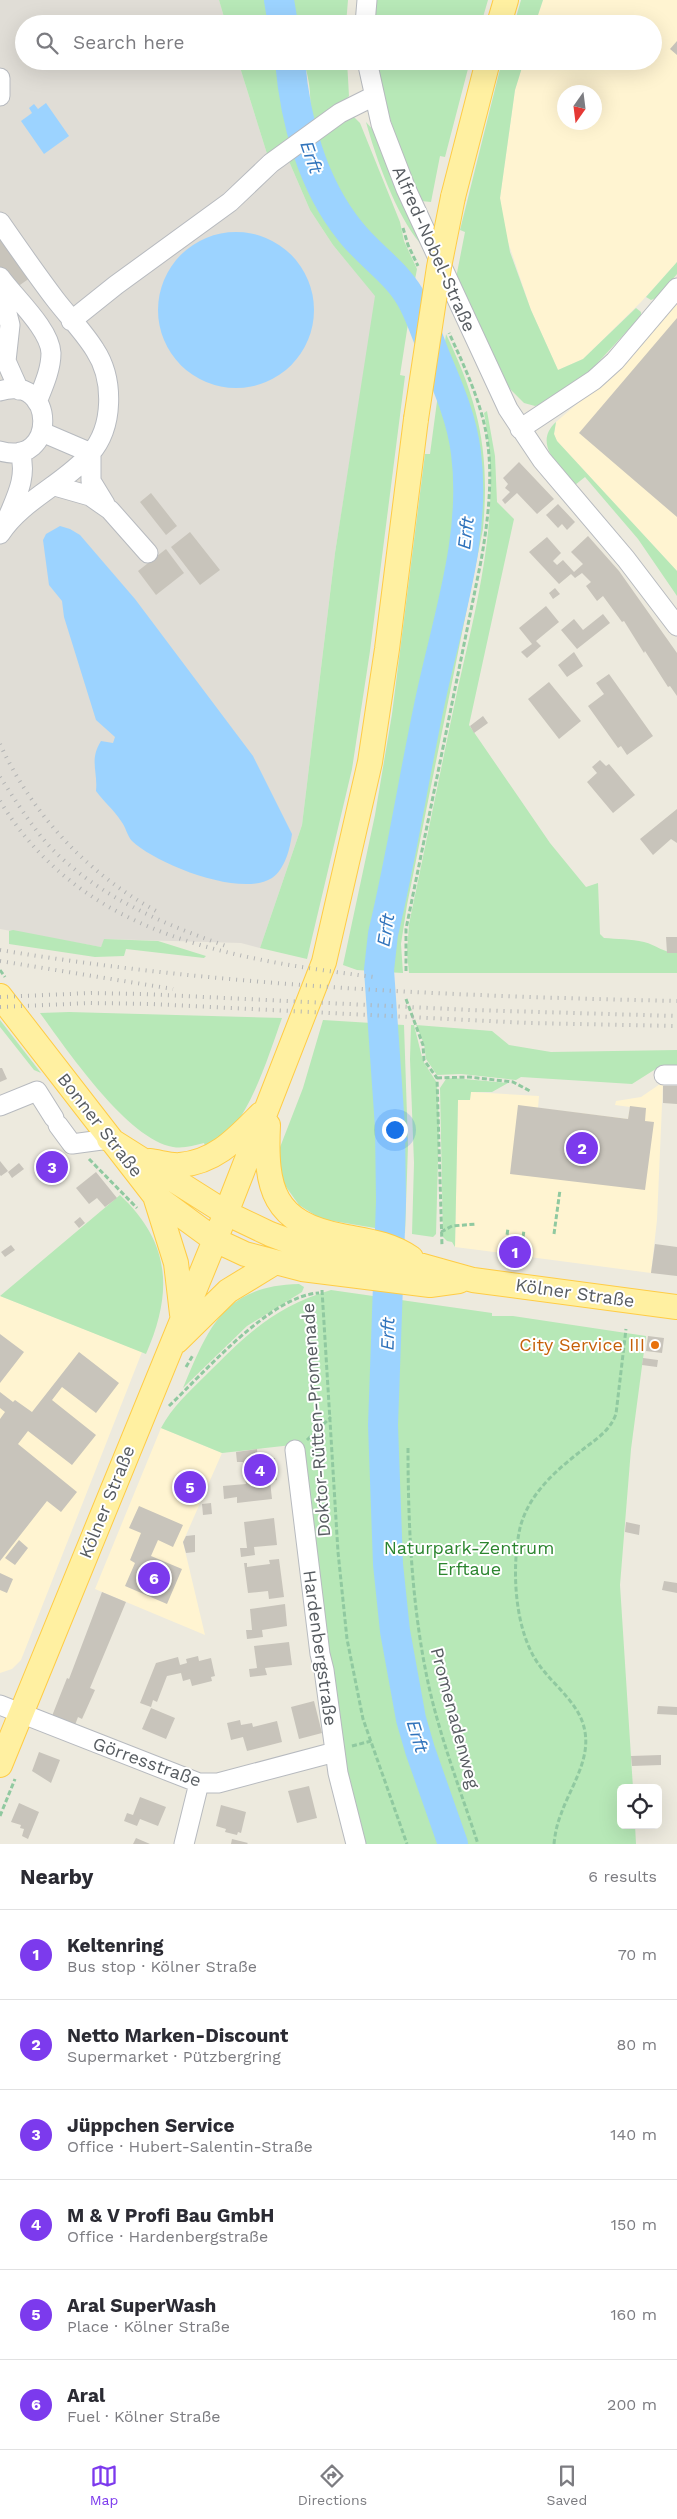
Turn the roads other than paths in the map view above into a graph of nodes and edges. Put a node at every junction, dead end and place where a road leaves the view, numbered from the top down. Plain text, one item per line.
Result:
1 (367, 0) edge
2 (506, 0) edge
3 (366, 15) edge
4 (502, 15) edge
5 (369, 70) edge
6 (486, 70) edge
7 (0, 78) edge
8 (0, 96) edge
9 (374, 96) junction
10 (0, 222) edge
11 (0, 277) edge
12 (677, 288) edge
13 (0, 301) edge
14 (71, 321) junction
15 (19, 390) junction
16 (0, 391) edge
17 (37, 402) junction
18 (520, 429) junction
19 (42, 432) junction
20 (0, 451) edge
21 (20, 452) junction
22 (91, 453) junction
23 (55, 486) junction
24 (110, 510) junction
25 (2, 531) edge
26 (148, 553) dead end
27 (677, 626) edge
28 (0, 996) edge
29 (0, 1106) edge
30 (269, 1106) junction
31 (109, 1138) junction
32 (144, 1160) junction
33 (147, 1203) junction
34 (226, 1213) junction
35 (215, 1240) junction
36 (274, 1263) junction
37 (332, 1268) junction
38 (428, 1273) junction
39 (617, 1298) junction
40 (677, 1307) edge
41 (183, 1318) junction
42 (677, 1321) edge
43 (171, 1346) junction
44 (295, 1450) road end
45 (10, 1709) edge
46 (334, 1752) junction
47 (0, 1765) edge
48 (199, 1783) junction
49 (184, 1844) edge
50 (356, 1844) edge

1 - 3 street
2 - 4 main road
5 - 9 street, Alfred-Nobel-Straße
6 - 30 main road, bridge
7 - 8 street
9 - 14 street
9 - 18 street, Alfred-Nobel-Straße
10 - 14 street
11 - 17 street
12 - 18 street
13 - 15 street
14 - 22 street
15 - 16 street
15 - 17 street
17 - 19 street
18 - 27 street, Alfred-Nobel-Straße
19 - 21 street
19 - 22 street
20 - 21 street
21 - 25 street
22 - 23 street
22 - 24 street
23 - 24 street
23 - 25 street
24 - 26 street
28 - 31 main road, Bonner Straße
29 - 31 street
30 - 32 main road
30 - 34 main road
30 - 37 main road
31 - 32 main road, Kölner Straße
31 - 33 main road, Bonner Straße
32 - 34 main road, Kölner Straße
33 - 35 main road, Bonner Straße
33 - 41 main road
34 - 35 main road, Kölner Straße
34 - 37 main road, Kölner Straße
35 - 36 main road, Kölner Straße
35 - 41 main road, Kölner Straße
36 - 37 main road, Kölner Straße
36 - 43 main road
37 - 38 main road, Kölner Straße
37 - 38 main road
38 - 39 main road, Kölner Straße
39 - 40 main road, Kölner Straße
39 - 42 main road
41 - 43 main road, Kölner Straße
43 - 45 main road, Kölner Straße
44 - 46 street, Hardenbergstraße
45 - 47 main road, Kölner Straße
45 - 48 street, Görresstraße
46 - 48 street, Görresstraße
46 - 50 street, Hardenbergstraße
48 - 49 street

